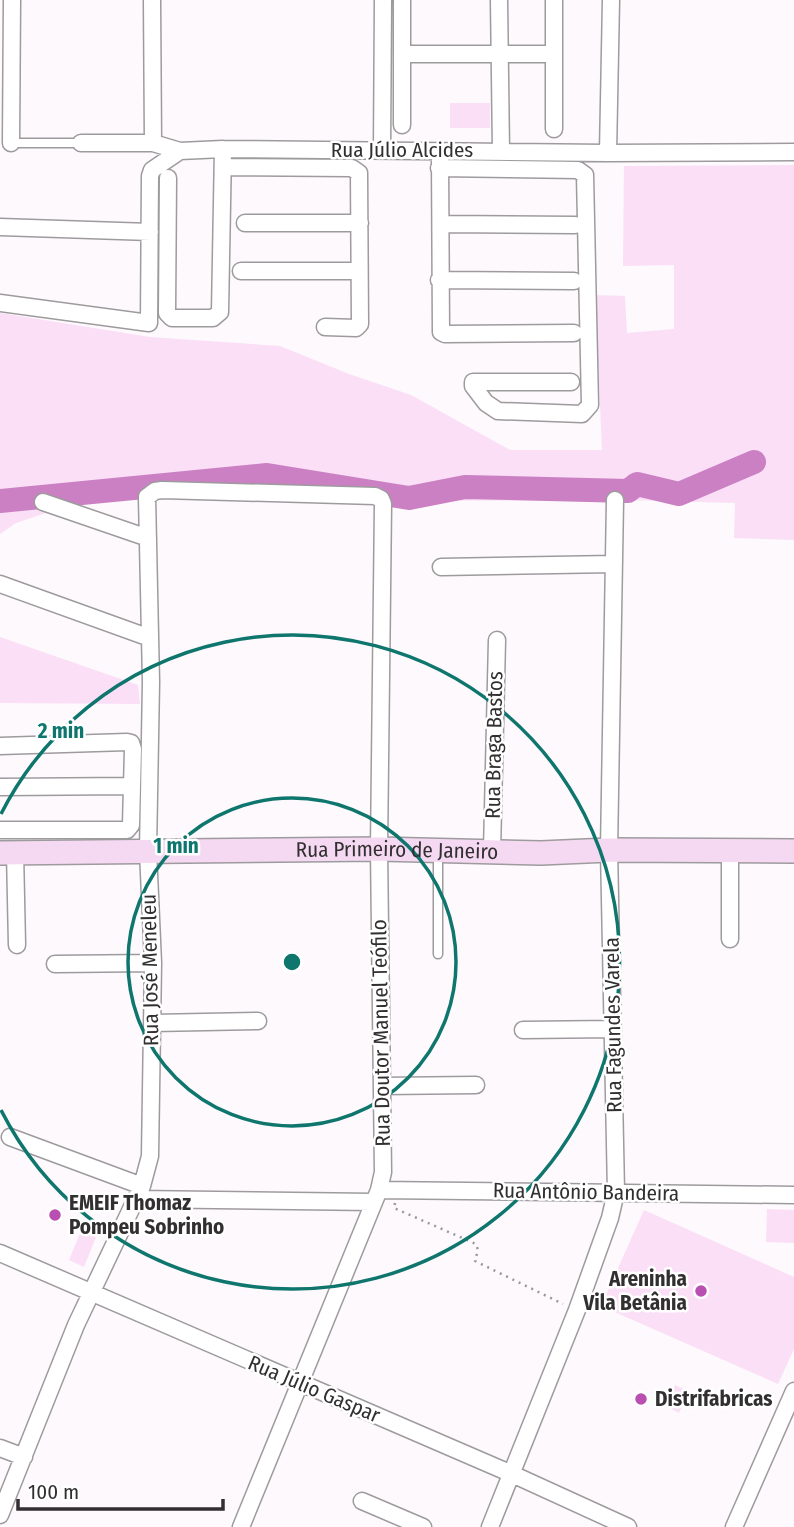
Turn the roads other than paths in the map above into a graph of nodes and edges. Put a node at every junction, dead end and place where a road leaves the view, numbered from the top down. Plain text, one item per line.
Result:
1 (12, 0) edge
2 (152, 0) edge
3 (383, 0) edge
4 (402, 0) edge
5 (499, 0) edge
6 (554, 0) edge
7 (611, 0) edge
8 (402, 54) junction
9 (500, 54) junction
10 (554, 54) junction
11 (402, 125) dead end
12 (554, 129) dead end
13 (11, 143) joint
14 (80, 143) joint
15 (153, 143) junction
16 (223, 149) junction
17 (180, 150) junction
18 (382, 150) junction
19 (440, 151) junction
20 (501, 151) junction
21 (794, 152) edge
22 (608, 153) junction
23 (223, 167) junction
24 (439, 168) junction
25 (168, 178) dead end
26 (245, 223) dead end
27 (360, 223) junction
28 (441, 224) junction
29 (575, 225) dead end
30 (0, 227) edge
31 (150, 232) junction
32 (241, 271) dead end
33 (359, 271) junction
34 (439, 279) junction
35 (574, 281) dead end
36 (0, 303) edge
37 (324, 327) dead end
38 (575, 333) dead end
39 (571, 382) dead end
40 (615, 500) dead end
41 (43, 502) dead end
42 (383, 512) joint
43 (148, 538) junction
44 (614, 564) junction
45 (441, 567) dead end
46 (0, 584) edge
47 (150, 638) junction
48 (497, 640) dead end
49 (0, 746) edge
50 (132, 786) junction
51 (0, 787) edge
52 (0, 830) edge
53 (379, 849) junction
54 (439, 850) junction
55 (610, 850) junction
56 (148, 851) junction
57 (492, 851) junction
58 (730, 851) junction
59 (794, 851) edge
60 (8, 853) edge
61 (730, 939) dead end
62 (16, 945) dead end
63 (438, 954) dead end
64 (153, 963) junction
65 (55, 964) dead end
66 (258, 1021) dead end
67 (153, 1023) junction
68 (613, 1029) junction
69 (523, 1030) dead end
70 (476, 1085) dead end
71 (382, 1086) junction
72 (10, 1137) dead end
73 (616, 1192) junction
74 (139, 1193) junction
75 (794, 1195) edge
76 (376, 1196) junction
77 (0, 1253) edge
78 (92, 1291) junction
79 (299, 1383) junction
80 (794, 1391) edge
81 (0, 1448) edge
82 (24, 1457) junction
83 (512, 1474) junction
84 (362, 1501) dead end
85 (0, 1515) edge
86 (241, 1527) edge
87 (423, 1527) edge
88 (490, 1527) edge
89 (628, 1527) edge
90 (734, 1527) edge

1 - 13 street
2 - 15 street
3 - 18 street
4 - 8 street
5 - 9 street
6 - 10 street
7 - 22 street
8 - 9 street
8 - 11 street
9 - 10 street
9 - 20 street
10 - 12 street
13 - 14 lane, Rua Júlio Alcides
14 - 15 street, Rua Júlio Alcides
15 - 17 street, Rua Júlio Alcides
16 - 17 street, Rua Júlio Alcides
16 - 18 street, Rua Júlio Alcides
16 - 23 street
17 - 31 street
18 - 19 street, Rua Júlio Alcides
19 - 20 street, Rua Júlio Alcides
19 - 24 street
20 - 22 street, Rua Júlio Alcides
21 - 22 street, Rua Júlio Alcides
23 - 25 street
23 - 27 street
24 - 28 street
24 - 39 street
26 - 27 street
27 - 33 street
28 - 29 street
28 - 34 street
30 - 31 street
31 - 36 street
32 - 33 street
33 - 37 street
34 - 35 street
34 - 38 street
40 - 44 street, Rua Fagundes Varela
41 - 43 street
42 - 43 street, Rua José Meneleu
42 - 53 street, Rua Doutor Manuel Teófilo
43 - 47 street, Rua José Meneleu
44 - 45 street
44 - 55 street, Rua Fagundes Varela
46 - 47 street
47 - 56 street, Rua José Meneleu
48 - 57 street, Rua Braga Bastos
49 - 50 street
50 - 51 street
50 - 52 street
53 - 54 street, Rua Primeiro de Janeiro
53 - 56 street, Rua Primeiro de Janeiro
53 - 71 street, Rua Doutor Manuel Teófilo
54 - 57 street, Rua Primeiro de Janeiro
54 - 63 lane
55 - 57 street, Rua Primeiro de Janeiro
55 - 58 street, Rua Primeiro de Janeiro
55 - 68 street, Rua Fagundes Varela
56 - 60 street, Rua Primeiro de Janeiro
56 - 64 street, Rua José Meneleu
58 - 59 street, Rua Primeiro de Janeiro
58 - 61 street
60 - 62 street
64 - 65 street
64 - 67 street, Rua José Meneleu
66 - 67 street
67 - 74 street, Rua José Meneleu
68 - 69 street
68 - 73 street, Rua Fagundes Varela
70 - 71 street
71 - 76 street, Rua Doutor Manuel Teófilo
72 - 74 street, Rua Antônio Bandeira
73 - 75 street, Rua Antônio Bandeira
73 - 76 street, Rua Antônio Bandeira
73 - 83 street, Rua Fagundes Varela
74 - 76 street, Rua Antônio Bandeira
74 - 78 street, Rua José Meneleu
76 - 79 street, Rua Doutor Manuel Teófilo
77 - 78 street, Rua Júlio Gaspar
78 - 79 street, Rua Júlio Gaspar
78 - 82 street, Rua José Meneleu
79 - 83 street, Rua Júlio Gaspar
79 - 86 street, Rua Doutor Manuel Teófilo
80 - 90 street
81 - 82 street
82 - 85 street, Rua José Meneleu
83 - 88 street, Rua Fagundes Varela
83 - 89 street, Rua Júlio Gaspar
84 - 87 street

